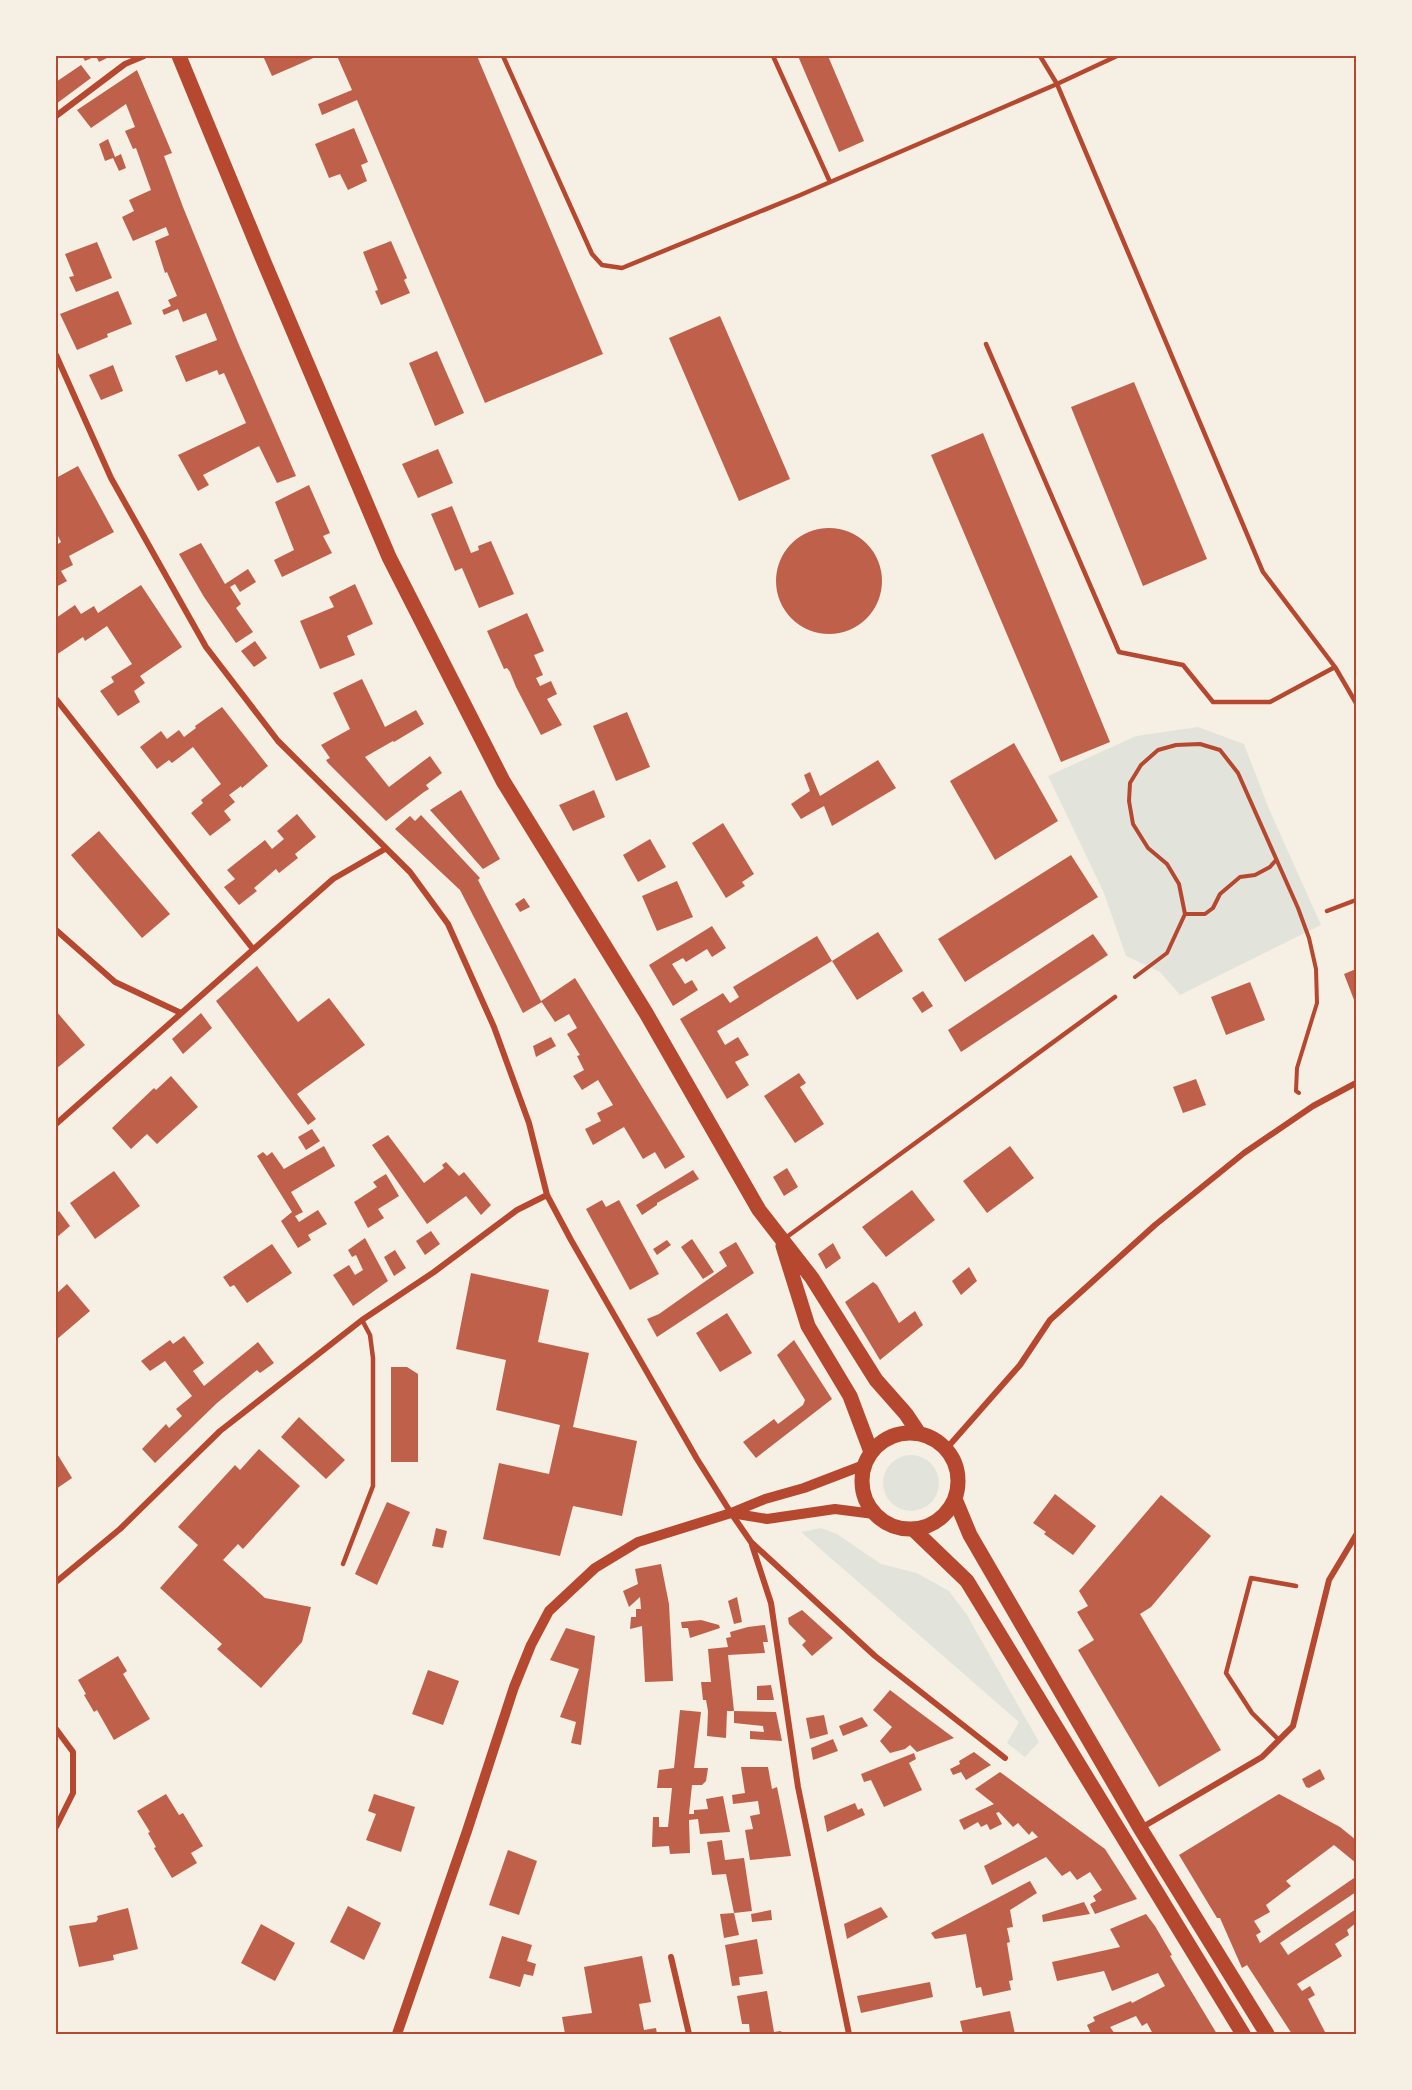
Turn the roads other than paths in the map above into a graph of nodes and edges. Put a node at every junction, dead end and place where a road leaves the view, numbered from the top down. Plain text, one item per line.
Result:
1 (144, 56) edge
2 (179, 56) edge
3 (503, 56) edge
4 (773, 56) edge
5 (1040, 56) edge
6 (1117, 56) edge
7 (1057, 84) junction
8 (56, 116) edge
9 (830, 182) junction
10 (986, 344) dead end
11 (56, 355) edge
12 (1335, 667) junction
13 (56, 699) edge
14 (1356, 703) edge
15 (385, 849) junction
16 (1356, 900) edge
17 (1327, 911) dead end
18 (56, 930) edge
19 (254, 949) junction
20 (1115, 997) dead end
21 (182, 1013) junction
22 (1356, 1083) edge
23 (56, 1122) edge
24 (547, 1195) junction
25 (782, 1241) junction
26 (362, 1320) junction
27 (918, 1432) junction
28 (947, 1448) junction
29 (867, 1459) junction
30 (955, 1499) junction
31 (731, 1513) junction
32 (874, 1514) junction
33 (913, 1529) junction
34 (1356, 1535) edge
35 (751, 1542) junction
36 (1354, 1547) edge
37 (343, 1564) dead end
38 (56, 1582) edge
39 (1296, 1586) dead end
40 (56, 1729) edge
41 (1279, 1740) junction
42 (1005, 1758) dead end
43 (56, 1827) edge
44 (1140, 1828) junction
45 (670, 1957) dead end
46 (397, 2034) edge
47 (689, 2034) edge
48 (849, 2034) edge
49 (1244, 2034) edge
50 (1267, 2034) edge

1 - 8 street
2 - 25 main road
3 - 9 lane
4 - 9 lane
5 - 7 lane
6 - 7 lane
7 - 9 lane
7 - 12 lane
10 - 12 lane
11 - 15 street
12 - 14 lane
13 - 19 street
15 - 19 street
15 - 24 street
16 - 17 lane
18 - 21 street
19 - 21 street
20 - 25 lane
21 - 23 street
22 - 28 street
24 - 26 street
24 - 31 street
25 - 27 main road
25 - 29 main road
26 - 37 lane
26 - 38 street
27 - 28 main road
27 - 29 main road
28 - 30 main road
29 - 31 street
29 - 32 main road
30 - 33 main road
30 - 44 main road
31 - 32 street
31 - 35 street
31 - 46 street
32 - 33 main road
33 - 49 main road
34 - 36 street
35 - 42 street
35 - 48 street
36 - 41 street
39 - 41 lane
40 - 43 street
41 - 44 street
44 - 50 main road
45 - 47 street

